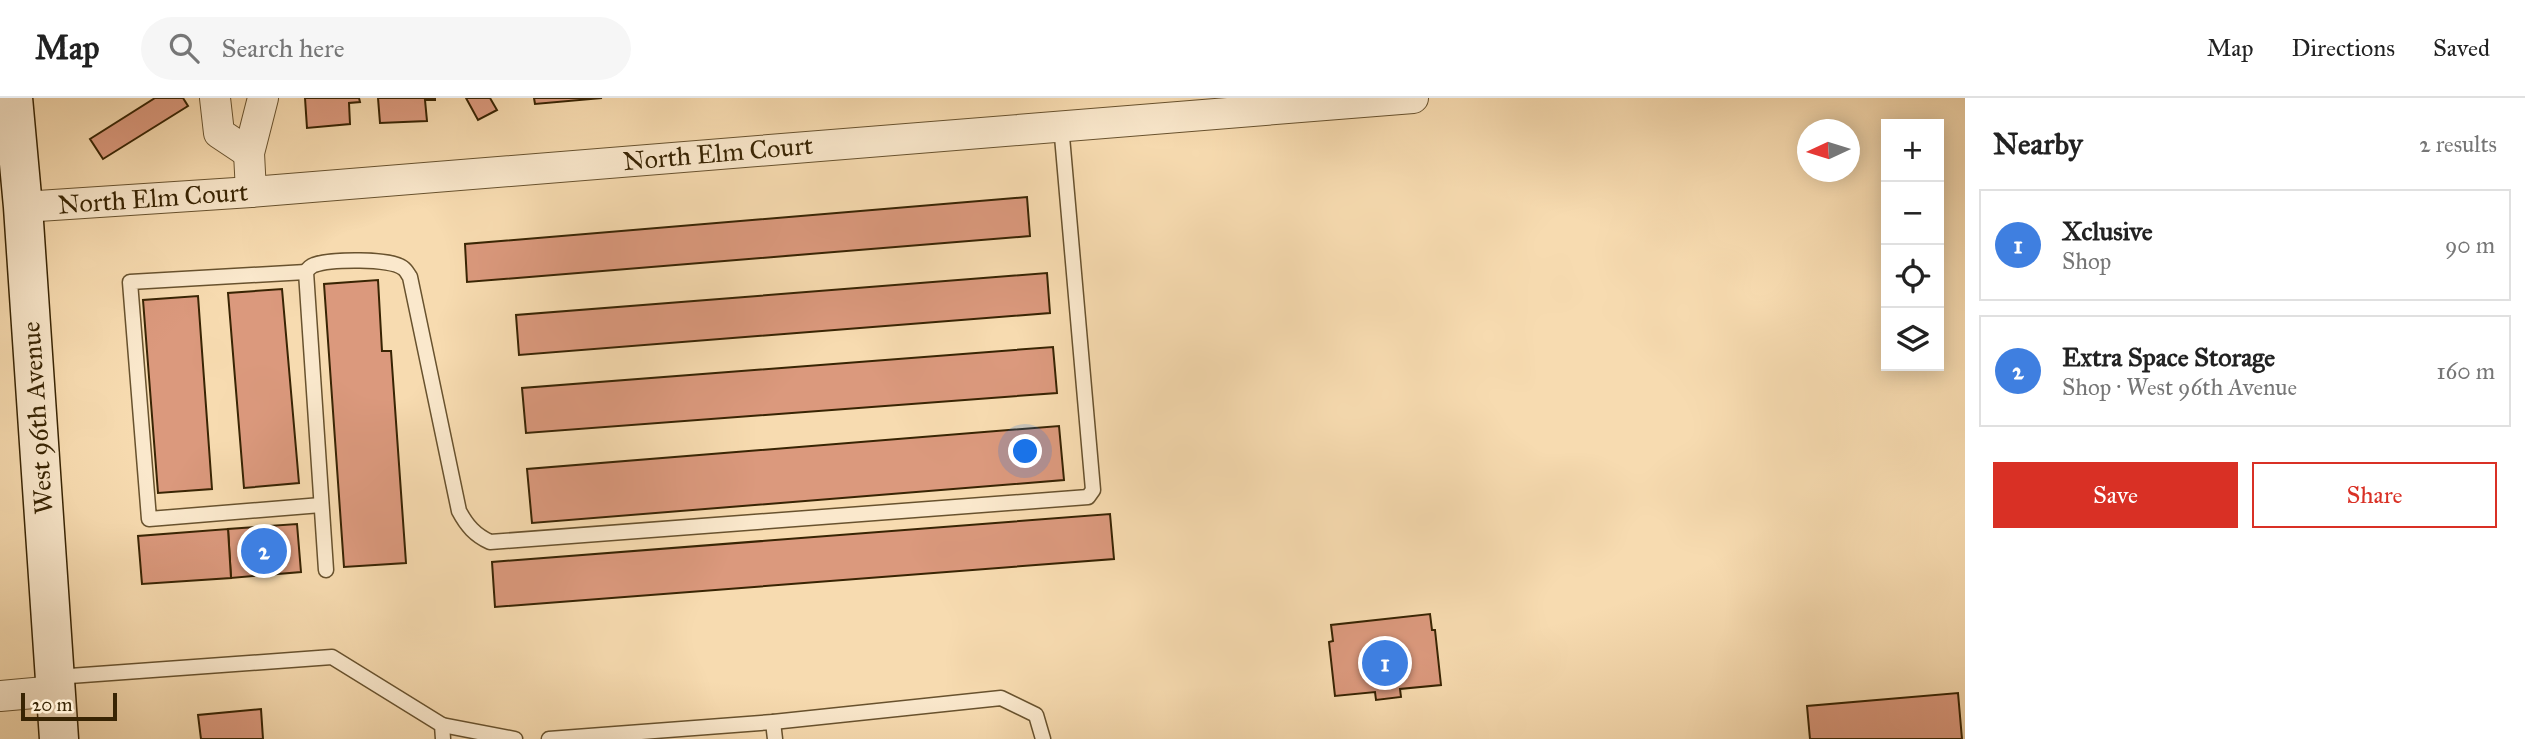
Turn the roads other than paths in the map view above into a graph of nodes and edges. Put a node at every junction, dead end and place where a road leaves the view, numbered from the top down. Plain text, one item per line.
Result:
1 (13, 98) edge
2 (215, 98) edge
3 (263, 98) edge
4 (1413, 98) edge
5 (1061, 125) junction
6 (249, 153) junction
7 (251, 192) junction
8 (23, 207) junction
9 (306, 271) junction
10 (321, 505) junction
11 (326, 570) dead end
12 (55, 684) junction
13 (0, 696) edge
14 (773, 722) junction
15 (442, 732) edge
16 (59, 739) edge
17 (515, 739) edge
18 (549, 739) edge
19 (775, 739) edge
20 (1043, 739) edge

1 - 8 street, West 96th Avenue
2 - 6 street
3 - 6 street
4 - 5 street, North Elm Court
5 - 7 street, North Elm Court
5 - 9 lane
6 - 7 street
7 - 8 street, North Elm Court
8 - 12 street, West 96th Avenue
9 - 10 lane
9 - 10 lane
10 - 11 lane
12 - 13 street
12 - 15 lane
12 - 16 street, West 96th Avenue
14 - 18 lane
14 - 19 lane
14 - 20 lane
15 - 17 lane

